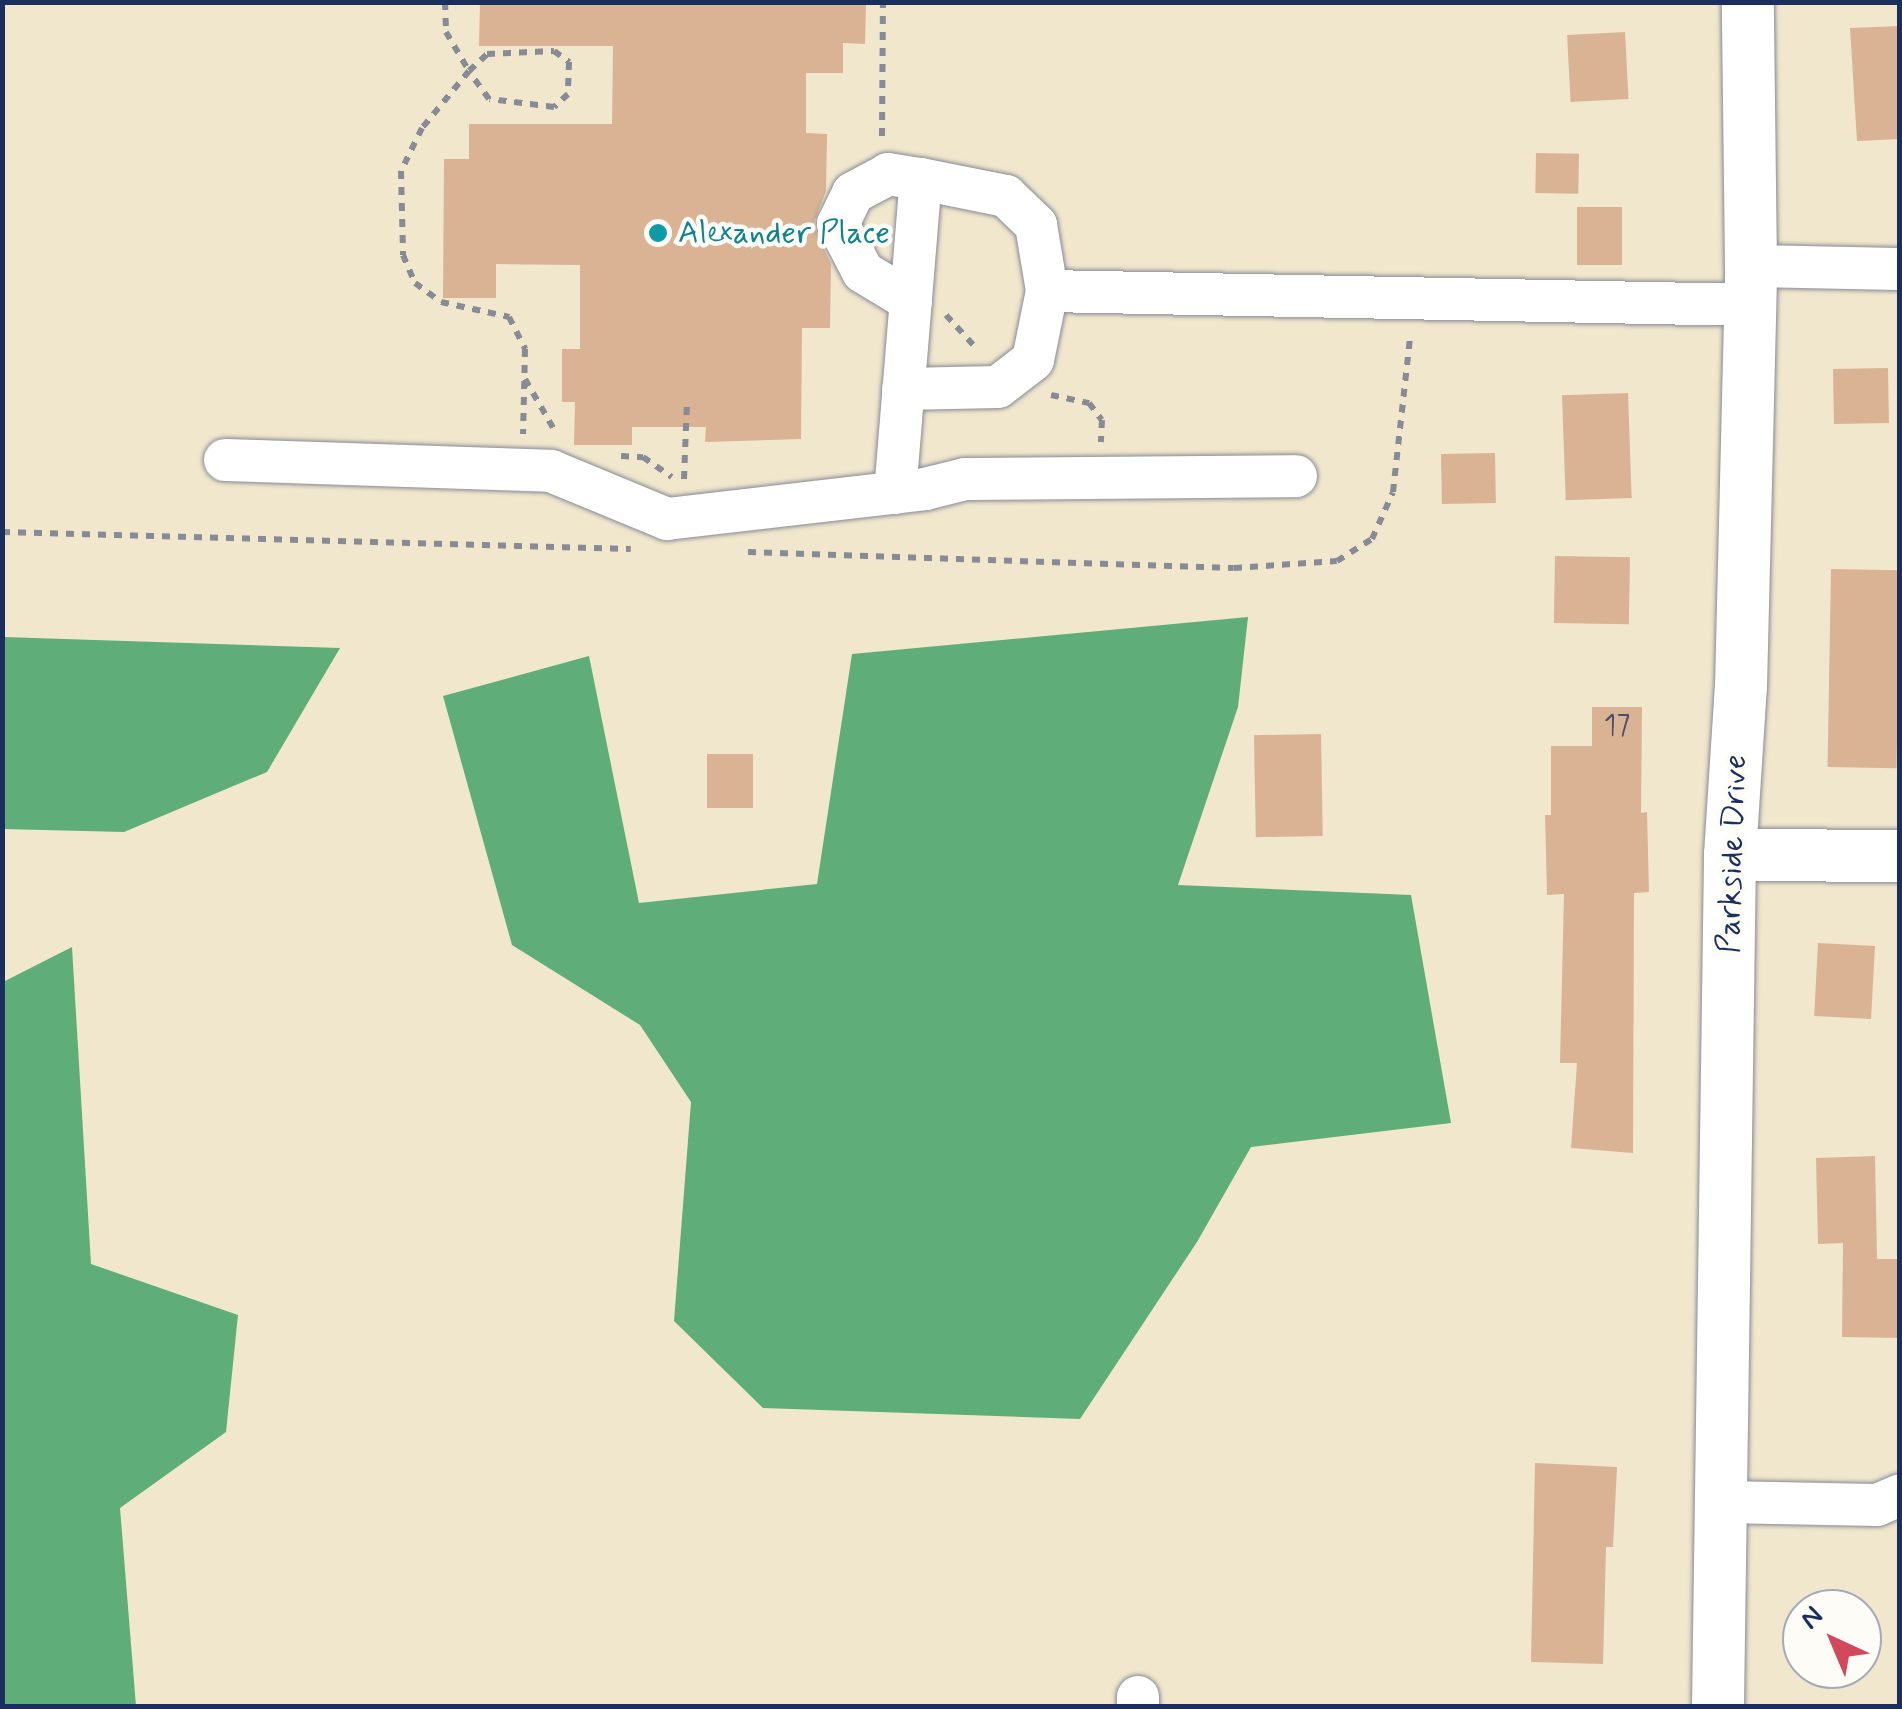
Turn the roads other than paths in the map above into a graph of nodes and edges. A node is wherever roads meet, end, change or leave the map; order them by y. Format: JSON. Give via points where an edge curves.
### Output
{"nodes":[{"id":1,"x":1748,"y":2,"type":"edge"},
{"id":2,"x":904,"y":176,"type":"junction"},
{"id":3,"x":1900,"y":270,"type":"edge"},
{"id":4,"x":1750,"y":285,"type":"junction"},
{"id":5,"x":1047,"y":291,"type":"junction"},
{"id":6,"x":911,"y":301,"type":"junction"},
{"id":7,"x":904,"y":389,"type":"junction"},
{"id":8,"x":224,"y":460,"type":"dead end"},
{"id":9,"x":1296,"y":476,"type":"dead end"},
{"id":10,"x":895,"y":493,"type":"junction"},
{"id":11,"x":1730,"y":855,"type":"junction"},
{"id":12,"x":1900,"y":856,"type":"edge"},
{"id":13,"x":1900,"y":1495,"type":"edge"},
{"id":14,"x":1722,"y":1502,"type":"junction"},
{"id":15,"x":1718,"y":1706,"type":"edge"}],
"edges":[{"from":1,"to":4,"type":"main road","name":"Parkside Drive"},
{"from":2,"to":5,"type":"street","via":[[1006,196],[1036,225]]},
{"from":2,"to":6,"type":"street"},
{"from":2,"to":6,"type":"street","via":[[853,193],[838,224],[863,272]]},
{"from":3,"to":4,"type":"street"},
{"from":4,"to":5,"type":"street"},
{"from":4,"to":11,"type":"main road","name":"Parkside Drive","via":[[1741,687]]},
{"from":5,"to":7,"type":"street","via":[[1033,360],[998,388]]},
{"from":6,"to":7,"type":"street"},
{"from":7,"to":10,"type":"street"},
{"from":8,"to":10,"type":"street","via":[[551,471],[666,518]]},
{"from":9,"to":10,"type":"street","via":[[965,480]]},
{"from":11,"to":12,"type":"main road"},
{"from":11,"to":14,"type":"main road","name":"Parkside Drive"},
{"from":13,"to":14,"type":"street","via":[[1877,1505]]},
{"from":14,"to":15,"type":"main road","name":"Parkside Drive"}]}
